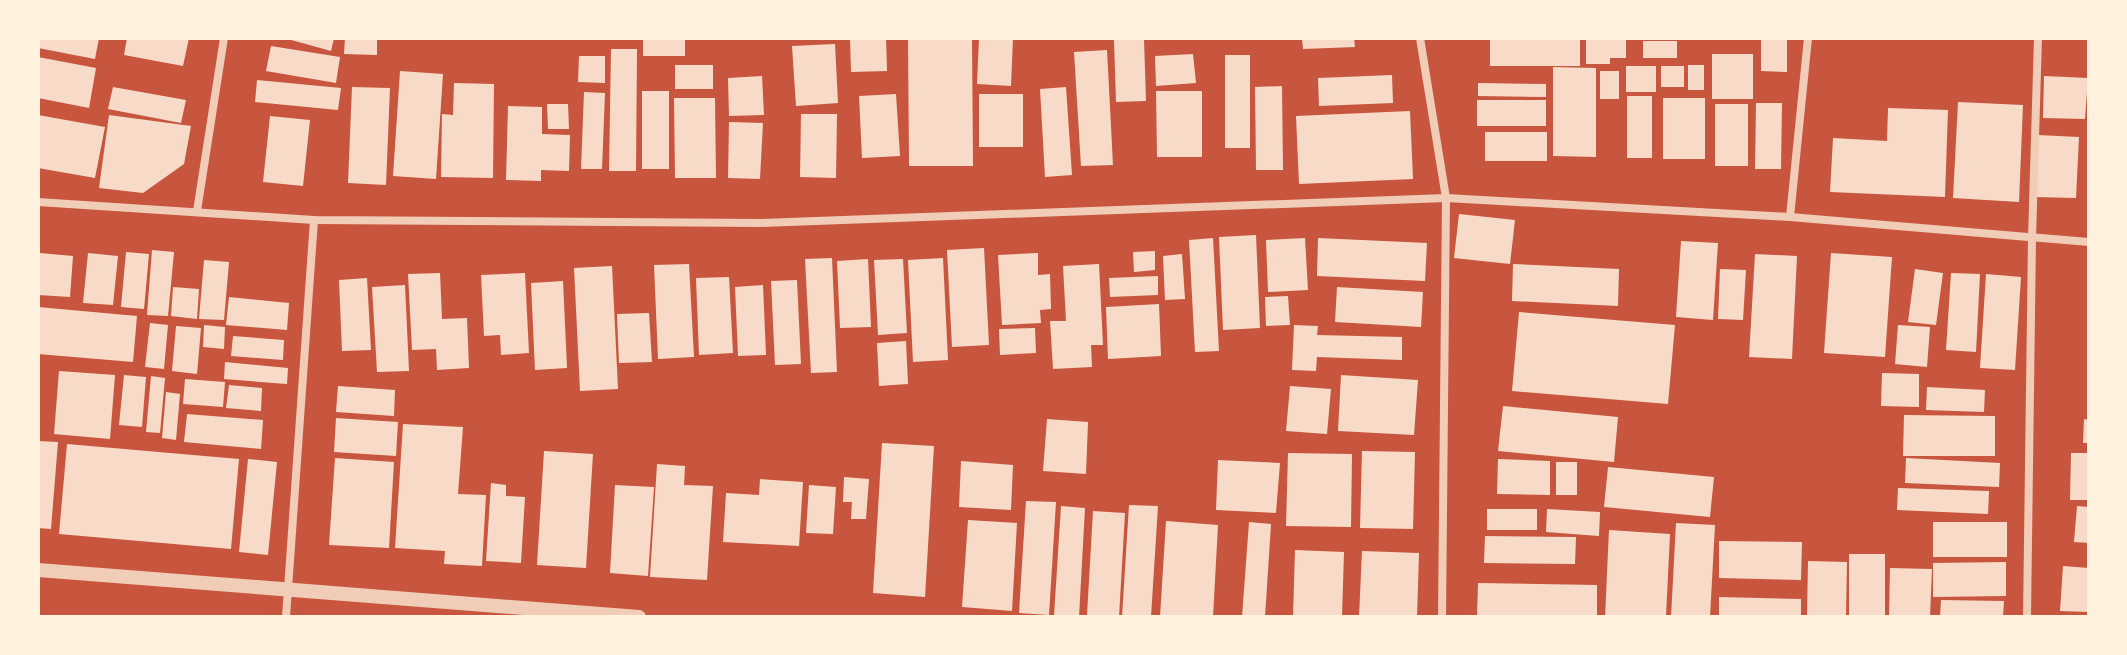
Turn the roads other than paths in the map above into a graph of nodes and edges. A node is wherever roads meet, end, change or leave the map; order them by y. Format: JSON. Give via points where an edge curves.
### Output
{"nodes":[{"id":1,"x":224,"y":38,"type":"edge"},
{"id":2,"x":1420,"y":38,"type":"edge"},
{"id":3,"x":1808,"y":38,"type":"edge"},
{"id":4,"x":2038,"y":38,"type":"edge"},
{"id":5,"x":1446,"y":198,"type":"junction"},
{"id":6,"x":38,"y":202,"type":"edge"},
{"id":7,"x":197,"y":211,"type":"junction"},
{"id":8,"x":1790,"y":217,"type":"junction"},
{"id":9,"x":314,"y":220,"type":"junction"},
{"id":10,"x":2032,"y":238,"type":"junction"},
{"id":11,"x":2089,"y":242,"type":"edge"},
{"id":12,"x":38,"y":570,"type":"edge"},
{"id":13,"x":288,"y":591,"type":"junction"},
{"id":14,"x":286,"y":617,"type":"edge"},
{"id":15,"x":639,"y":617,"type":"edge"},
{"id":16,"x":1442,"y":617,"type":"edge"},
{"id":17,"x":2027,"y":617,"type":"edge"}],
"edges":[{"from":1,"to":7,"type":"street"},
{"from":2,"to":5,"type":"street"},
{"from":3,"to":8,"type":"street"},
{"from":4,"to":10,"type":"street"},
{"from":5,"to":8,"type":"street"},
{"from":5,"to":9,"type":"street","via":[[759,223]]},
{"from":5,"to":16,"type":"street"},
{"from":6,"to":7,"type":"street"},
{"from":7,"to":9,"type":"street"},
{"from":8,"to":10,"type":"street"},
{"from":9,"to":13,"type":"street"},
{"from":10,"to":11,"type":"street"},
{"from":10,"to":17,"type":"street"},
{"from":12,"to":13,"type":"street"},
{"from":13,"to":14,"type":"street"},
{"from":13,"to":15,"type":"street"}]}
